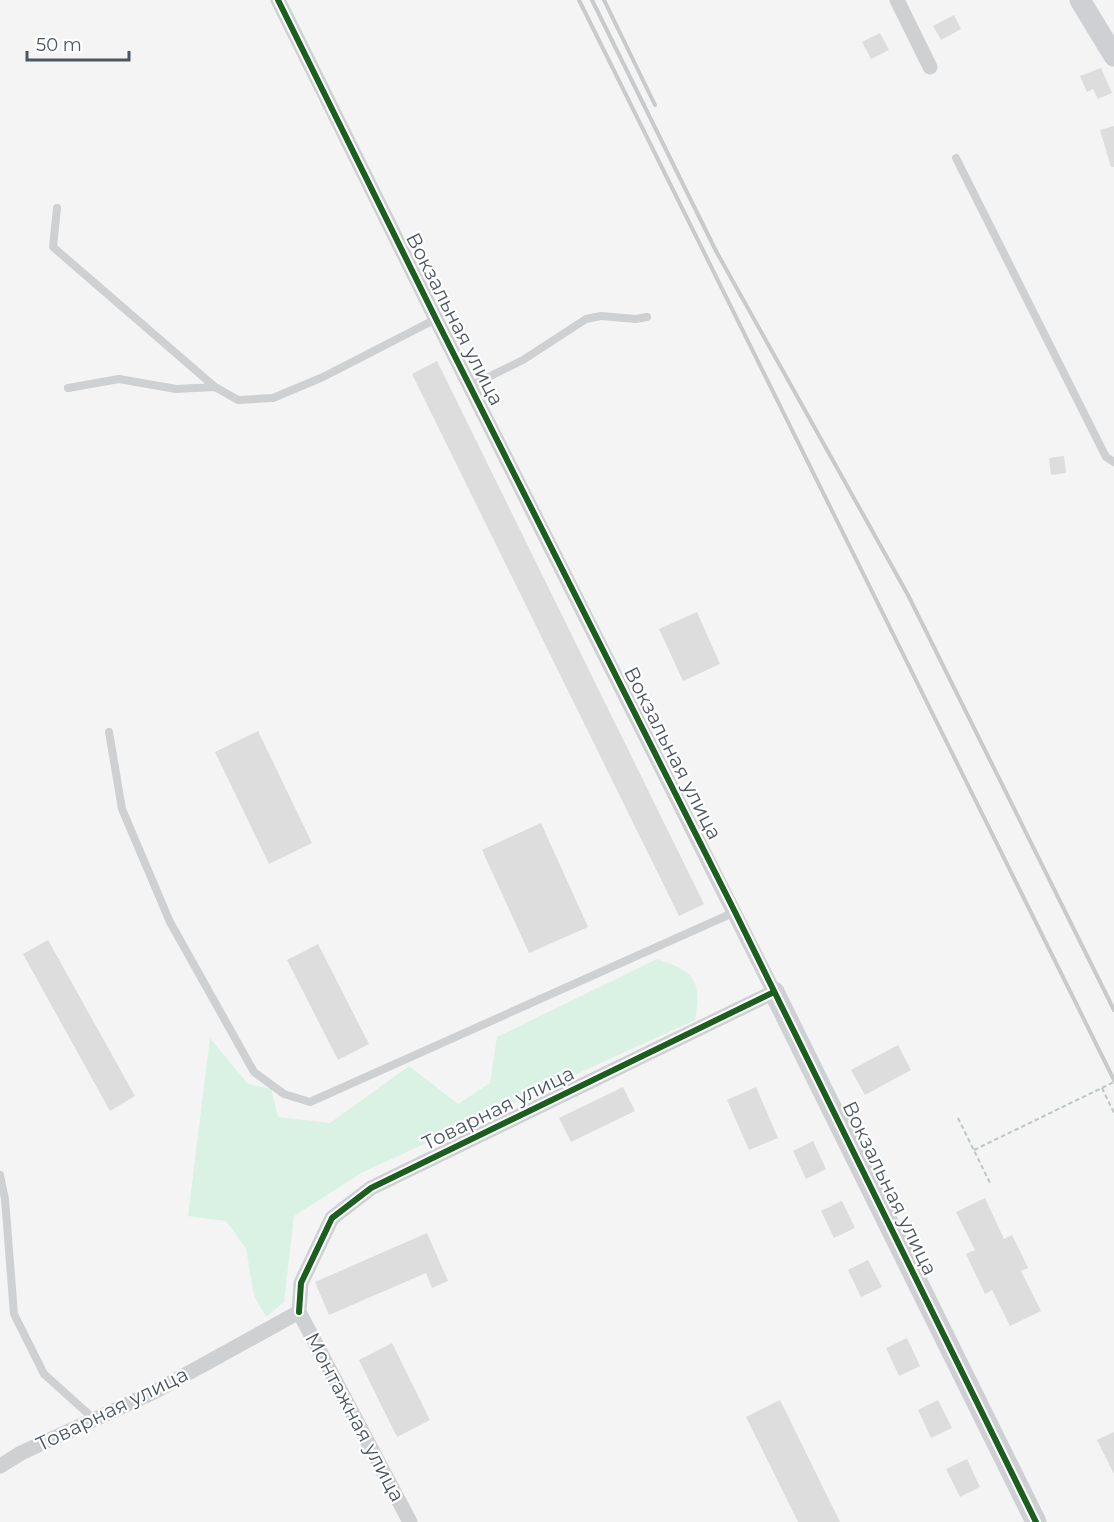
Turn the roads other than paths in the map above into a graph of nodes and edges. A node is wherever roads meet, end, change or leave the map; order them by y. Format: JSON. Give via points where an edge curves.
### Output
{"nodes":[{"id":1,"x":278,"y":0,"type":"edge"},
{"id":2,"x":897,"y":0,"type":"edge"},
{"id":3,"x":1080,"y":0,"type":"edge"},
{"id":4,"x":1114,"y":56,"type":"edge"},
{"id":5,"x":930,"y":67,"type":"dead end"},
{"id":6,"x":956,"y":158,"type":"dead end"},
{"id":7,"x":57,"y":208,"type":"dead end"},
{"id":8,"x":647,"y":317,"type":"dead end"},
{"id":9,"x":436,"y":319,"type":"junction"},
{"id":10,"x":470,"y":386,"type":"junction"},
{"id":11,"x":215,"y":387,"type":"junction"},
{"id":12,"x":68,"y":388,"type":"dead end"},
{"id":13,"x":1114,"y":462,"type":"edge"},
{"id":14,"x":109,"y":732,"type":"dead end"},
{"id":15,"x":735,"y":912,"type":"junction"},
{"id":16,"x":774,"y":992,"type":"junction"},
{"id":17,"x":0,"y":1176,"type":"edge"},
{"id":18,"x":299,"y":1312,"type":"junction"},
{"id":19,"x":94,"y":1419,"type":"junction"},
{"id":20,"x":0,"y":1466,"type":"edge"},
{"id":21,"x":410,"y":1522,"type":"edge"},
{"id":22,"x":1036,"y":1522,"type":"edge"}],
"edges":[{"from":1,"to":9,"type":"street","name":"Вокзальная улица"},
{"from":2,"to":5,"type":"street"},
{"from":3,"to":4,"type":"street"},
{"from":6,"to":13,"type":"lane","via":[[1106,457]]},
{"from":7,"to":11,"type":"lane","via":[[53,247]]},
{"from":8,"to":10,"type":"lane","via":[[586,319],[523,360]]},
{"from":9,"to":10,"type":"street","name":"Вокзальная улица"},
{"from":9,"to":11,"type":"lane","via":[[273,398],[238,400]]},
{"from":10,"to":15,"type":"street","name":"Вокзальная улица"},
{"from":11,"to":12,"type":"lane","via":[[176,389],[119,379]]},
{"from":14,"to":15,"type":"lane","via":[[122,809],[170,922],[254,1072],[284,1094],[310,1102]]},
{"from":15,"to":16,"type":"street","name":"Вокзальная улица"},
{"from":16,"to":18,"type":"street","name":"Товарная улица","via":[[371,1188],[332,1218],[301,1283]]},
{"from":16,"to":22,"type":"street","name":"Вокзальная улица"},
{"from":17,"to":19,"type":"lane","via":[[14,1314],[44,1374]]},
{"from":18,"to":19,"type":"street","name":"Товарная улица","via":[[153,1392]]},
{"from":18,"to":21,"type":"street","name":"Монтажная улица"},
{"from":19,"to":20,"type":"street","name":"Товарная улица"}]}
